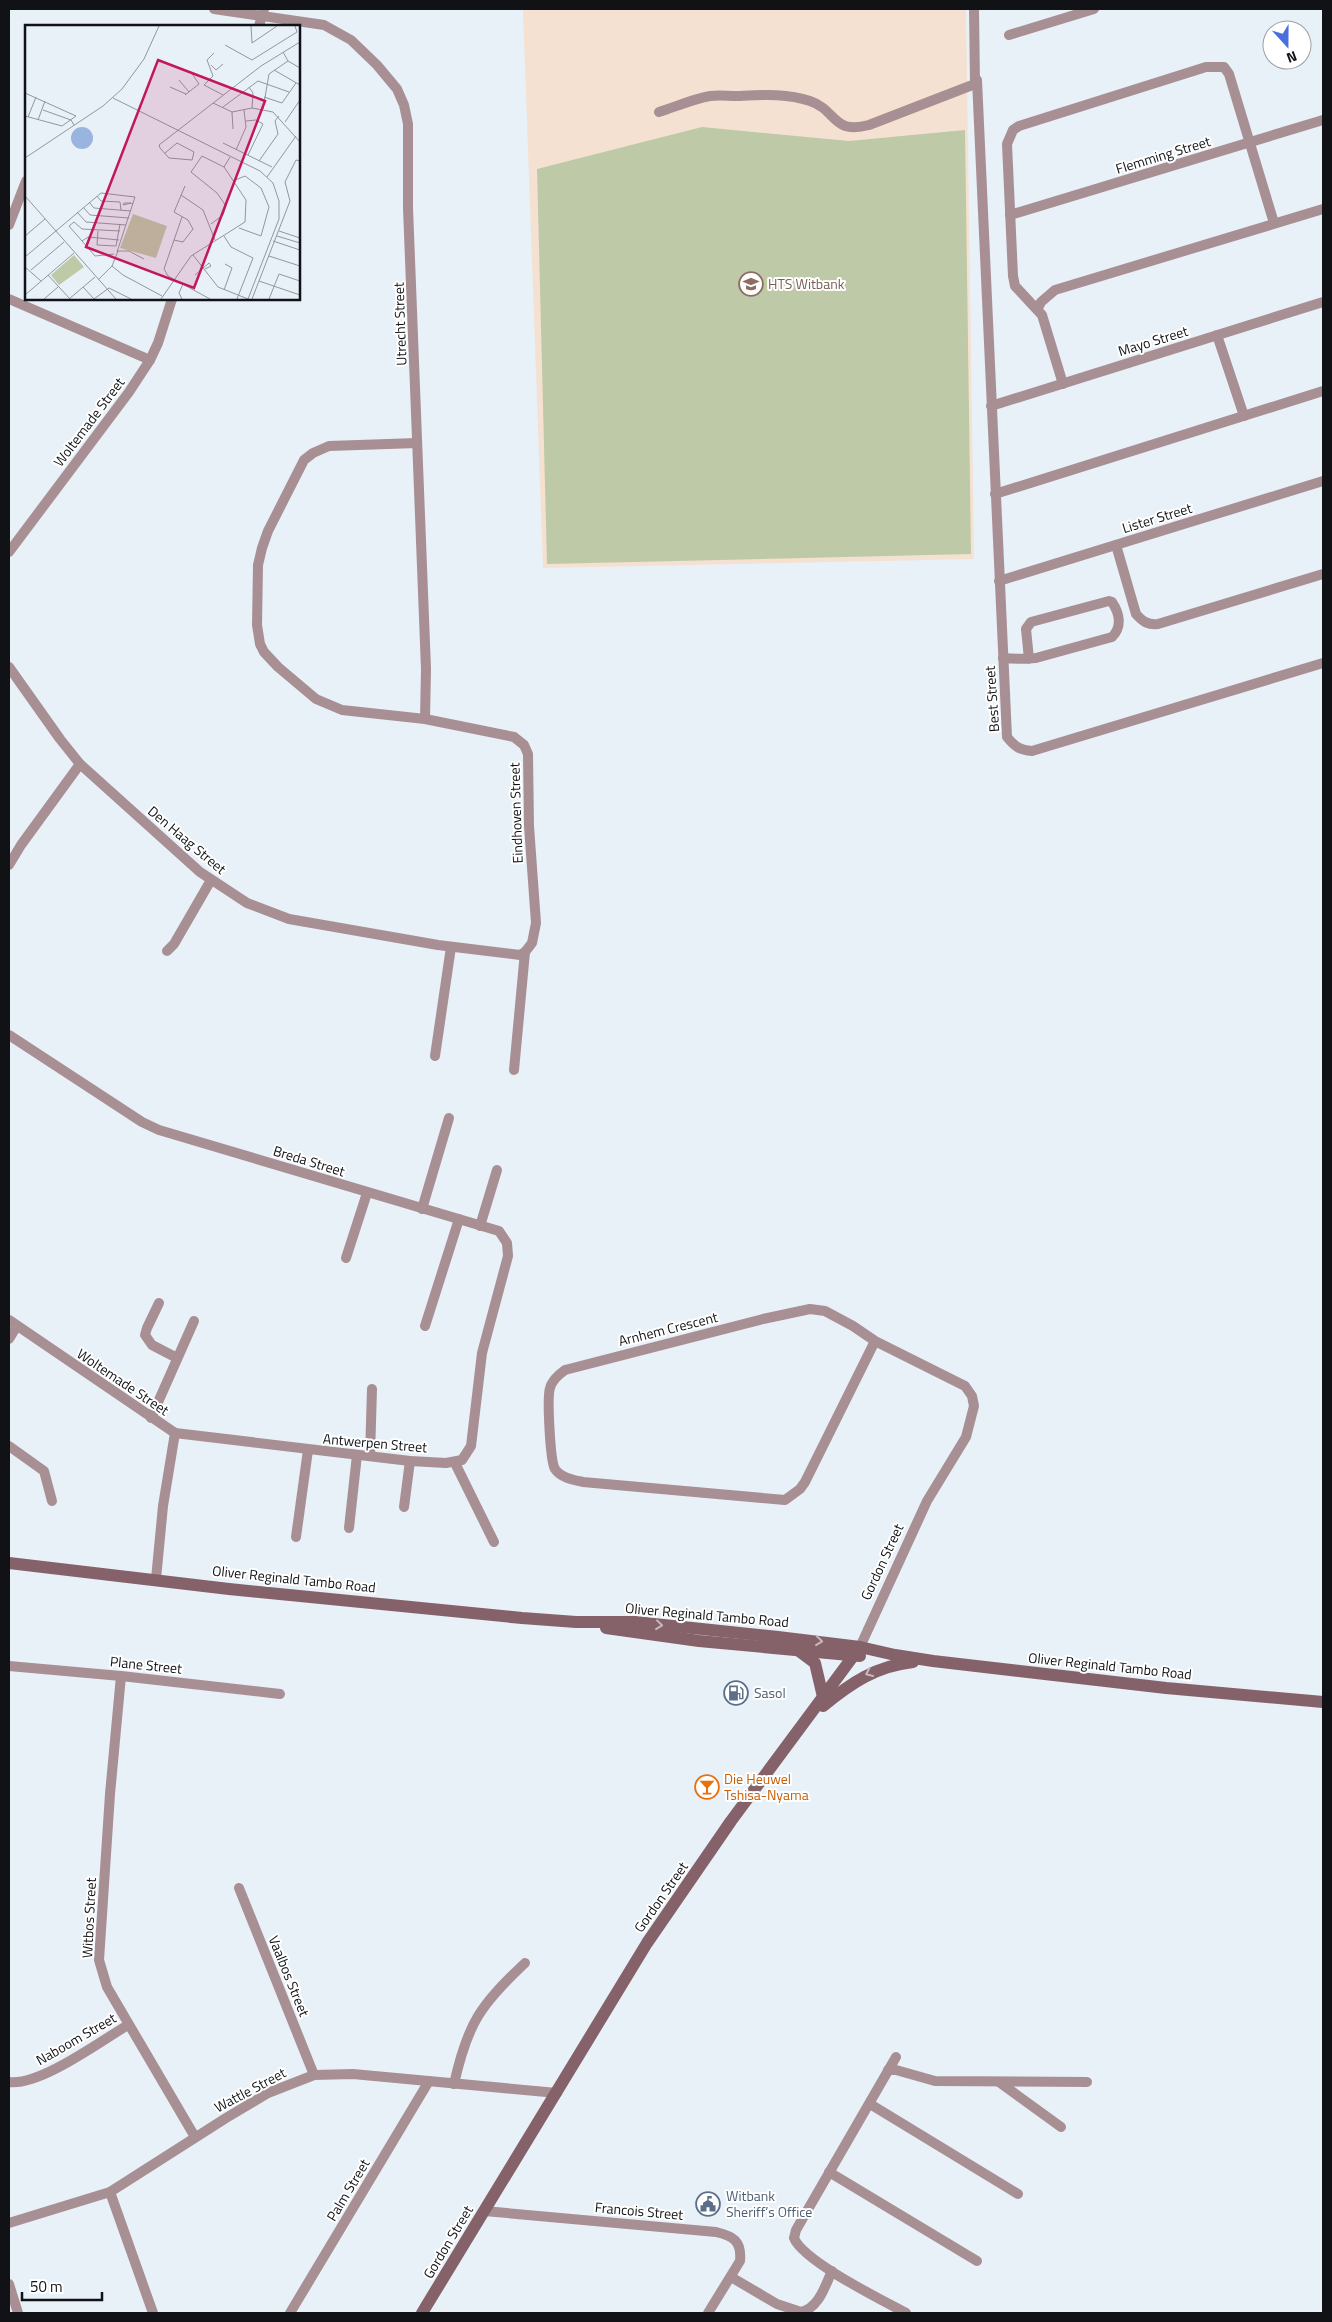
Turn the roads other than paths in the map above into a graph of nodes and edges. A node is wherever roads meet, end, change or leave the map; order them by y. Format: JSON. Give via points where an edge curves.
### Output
{"nodes":[{"id":1,"x":214,"y":9,"type":"edge"},
{"id":2,"x":974,"y":9,"type":"edge"},
{"id":3,"x":1094,"y":9,"type":"edge"},
{"id":4,"x":263,"y":12,"type":"edge"},
{"id":5,"x":259,"y":25,"type":"edge"},
{"id":6,"x":1009,"y":35,"type":"dead end"},
{"id":7,"x":977,"y":80,"type":"junction"},
{"id":8,"x":659,"y":112,"type":"dead end"},
{"id":9,"x":1323,"y":120,"type":"edge"},
{"id":10,"x":1250,"y":143,"type":"junction"},
{"id":11,"x":25,"y":185,"type":"edge"},
{"id":12,"x":1323,"y":209,"type":"edge"},
{"id":13,"x":1010,"y":215,"type":"junction"},
{"id":14,"x":1274,"y":223,"type":"junction"},
{"id":15,"x":9,"y":226,"type":"edge"},
{"id":16,"x":9,"y":299,"type":"edge"},
{"id":17,"x":172,"y":300,"type":"edge"},
{"id":18,"x":1323,"y":302,"type":"edge"},
{"id":19,"x":1038,"y":308,"type":"junction"},
{"id":20,"x":1218,"y":335,"type":"junction"},
{"id":21,"x":150,"y":360,"type":"junction"},
{"id":22,"x":1063,"y":384,"type":"junction"},
{"id":23,"x":1323,"y":391,"type":"edge"},
{"id":24,"x":991,"y":406,"type":"junction"},
{"id":25,"x":1244,"y":416,"type":"junction"},
{"id":26,"x":417,"y":443,"type":"junction"},
{"id":27,"x":1323,"y":481,"type":"edge"},
{"id":28,"x":995,"y":494,"type":"junction"},
{"id":29,"x":1116,"y":545,"type":"junction"},
{"id":30,"x":9,"y":552,"type":"edge"},
{"id":31,"x":1323,"y":574,"type":"edge"},
{"id":32,"x":999,"y":582,"type":"junction"},
{"id":33,"x":1003,"y":658,"type":"junction"},
{"id":34,"x":1029,"y":659,"type":"junction"},
{"id":35,"x":1323,"y":663,"type":"edge"},
{"id":36,"x":9,"y":667,"type":"edge"},
{"id":37,"x":425,"y":719,"type":"junction"},
{"id":38,"x":80,"y":764,"type":"junction"},
{"id":39,"x":9,"y":865,"type":"edge"},
{"id":40,"x":212,"y":880,"type":"junction"},
{"id":41,"x":451,"y":947,"type":"junction"},
{"id":42,"x":167,"y":951,"type":"dead end"},
{"id":43,"x":525,"y":952,"type":"junction"},
{"id":44,"x":9,"y":1035,"type":"edge"},
{"id":45,"x":435,"y":1056,"type":"dead end"},
{"id":46,"x":514,"y":1070,"type":"dead end"},
{"id":47,"x":450,"y":1118,"type":"dead end"},
{"id":48,"x":498,"y":1170,"type":"dead end"},
{"id":49,"x":367,"y":1192,"type":"junction"},
{"id":50,"x":422,"y":1209,"type":"junction"},
{"id":51,"x":459,"y":1219,"type":"junction"},
{"id":52,"x":480,"y":1226,"type":"junction"},
{"id":53,"x":346,"y":1258,"type":"dead end"},
{"id":54,"x":159,"y":1303,"type":"dead end"},
{"id":55,"x":194,"y":1321,"type":"dead end"},
{"id":56,"x":13,"y":1323,"type":"edge"},
{"id":57,"x":424,"y":1326,"type":"dead end"},
{"id":58,"x":9,"y":1339,"type":"edge"},
{"id":59,"x":876,"y":1342,"type":"junction"},
{"id":60,"x":177,"y":1358,"type":"junction"},
{"id":61,"x":372,"y":1389,"type":"dead end"},
{"id":62,"x":972,"y":1396,"type":"joint"},
{"id":63,"x":151,"y":1418,"type":"junction"},
{"id":64,"x":175,"y":1433,"type":"junction"},
{"id":65,"x":9,"y":1446,"type":"edge"},
{"id":66,"x":308,"y":1450,"type":"junction"},
{"id":67,"x":357,"y":1455,"type":"junction"},
{"id":68,"x":370,"y":1456,"type":"junction"},
{"id":69,"x":410,"y":1460,"type":"junction"},
{"id":70,"x":456,"y":1462,"type":"junction"},
{"id":71,"x":52,"y":1501,"type":"dead end"},
{"id":72,"x":404,"y":1507,"type":"dead end"},
{"id":73,"x":349,"y":1528,"type":"dead end"},
{"id":74,"x":296,"y":1537,"type":"dead end"},
{"id":75,"x":494,"y":1542,"type":"dead end"},
{"id":76,"x":9,"y":1563,"type":"edge"},
{"id":77,"x":156,"y":1579,"type":"junction"},
{"id":78,"x":576,"y":1622,"type":"junction"},
{"id":79,"x":798,"y":1650,"type":"junction"},
{"id":80,"x":857,"y":1651,"type":"junction"},
{"id":81,"x":933,"y":1661,"type":"junction"},
{"id":82,"x":9,"y":1666,"type":"edge"},
{"id":83,"x":121,"y":1676,"type":"junction"},
{"id":84,"x":280,"y":1694,"type":"dead end"},
{"id":85,"x":823,"y":1697,"type":"junction"},
{"id":86,"x":1323,"y":1702,"type":"edge"},
{"id":87,"x":806,"y":1720,"type":"junction"},
{"id":88,"x":239,"y":1888,"type":"dead end"},
{"id":89,"x":525,"y":1963,"type":"dead end"},
{"id":90,"x":128,"y":2025,"type":"junction"},
{"id":91,"x":896,"y":2057,"type":"dead end"},
{"id":92,"x":888,"y":2070,"type":"junction"},
{"id":93,"x":314,"y":2075,"type":"junction"},
{"id":94,"x":999,"y":2081,"type":"junction"},
{"id":95,"x":9,"y":2082,"type":"edge"},
{"id":96,"x":429,"y":2082,"type":"junction"},
{"id":97,"x":1087,"y":2082,"type":"dead end"},
{"id":98,"x":454,"y":2084,"type":"junction"},
{"id":99,"x":556,"y":2093,"type":"junction"},
{"id":100,"x":870,"y":2104,"type":"junction"},
{"id":101,"x":1061,"y":2127,"type":"dead end"},
{"id":102,"x":195,"y":2137,"type":"junction"},
{"id":103,"x":830,"y":2172,"type":"junction"},
{"id":104,"x":110,"y":2192,"type":"junction"},
{"id":105,"x":1018,"y":2194,"type":"dead end"},
{"id":106,"x":484,"y":2211,"type":"junction"},
{"id":107,"x":9,"y":2223,"type":"edge"},
{"id":108,"x":977,"y":2261,"type":"dead end"},
{"id":109,"x":832,"y":2271,"type":"junction"},
{"id":110,"x":731,"y":2277,"type":"junction"},
{"id":111,"x":9,"y":2284,"type":"edge"},
{"id":112,"x":18,"y":2313,"type":"edge"},
{"id":113,"x":153,"y":2313,"type":"edge"},
{"id":114,"x":290,"y":2313,"type":"edge"},
{"id":115,"x":422,"y":2313,"type":"edge"},
{"id":116,"x":708,"y":2313,"type":"edge"},
{"id":117,"x":906,"y":2313,"type":"edge"}],
"edges":[{"from":1,"to":4,"type":"street","name":"Utrecht Street"},
{"from":2,"to":7,"type":"street","name":"Best Street"},
{"from":3,"to":6,"type":"street"},
{"from":4,"to":5,"type":"street"},
{"from":4,"to":26,"type":"street","name":"Utrecht Street","via":[[324,24],[351,40],[397,89],[404,105],[408,124]]},
{"from":7,"to":8,"type":"street","via":[[971,87],[856,128],[834,120],[822,106],[809,100],[774,94],[710,96]]},
{"from":7,"to":24,"type":"street","name":"Best Street"},
{"from":9,"to":10,"type":"street","name":"Flemming Street"},
{"from":10,"to":13,"type":"street","name":"Flemming Street"},
{"from":10,"to":13,"type":"street","via":[[1229,74],[1224,67],[1206,67],[1013,130],[1007,144]]},
{"from":10,"to":14,"type":"street"},
{"from":11,"to":15,"type":"street"},
{"from":12,"to":14,"type":"street"},
{"from":13,"to":19,"type":"street","via":[[1015,286]]},
{"from":14,"to":19,"type":"street","via":[[1055,290]]},
{"from":16,"to":21,"type":"street"},
{"from":17,"to":21,"type":"street","name":"Woltemade Street"},
{"from":18,"to":20,"type":"street","name":"Mayo Street"},
{"from":19,"to":22,"type":"street"},
{"from":20,"to":22,"type":"street","name":"Mayo Street"},
{"from":20,"to":25,"type":"street"},
{"from":21,"to":30,"type":"street","name":"Woltemade Street"},
{"from":22,"to":24,"type":"street","name":"Mayo Street"},
{"from":23,"to":25,"type":"street"},
{"from":24,"to":28,"type":"street","name":"Best Street"},
{"from":25,"to":28,"type":"street"},
{"from":26,"to":37,"type":"street","name":"Utrecht Street"},
{"from":26,"to":37,"type":"street","name":"Eindhoven Street","via":[[329,446],[304,460],[262,548],[258,565],[256,625],[264,652],[316,699],[342,710]]},
{"from":27,"to":29,"type":"street","name":"Lister Street"},
{"from":28,"to":32,"type":"street","name":"Best Street"},
{"from":29,"to":31,"type":"street","via":[[1136,614],[1149,625]]},
{"from":29,"to":32,"type":"street","name":"Lister Street"},
{"from":32,"to":33,"type":"street","name":"Best Street"},
{"from":33,"to":34,"type":"street"},
{"from":33,"to":35,"type":"street","name":"Best Street","via":[[1007,737],[1021,750],[1032,751]]},
{"from":34,"to":34,"type":"street","via":[[1112,637],[1120,624],[1112,602],[1031,622],[1026,629]]},
{"from":36,"to":38,"type":"street","name":"Den Haag Street"},
{"from":37,"to":43,"type":"street","name":"Eindhoven Street","via":[[514,737],[526,748],[536,923],[532,943]]},
{"from":38,"to":39,"type":"street"},
{"from":38,"to":40,"type":"street","name":"Den Haag Street"},
{"from":40,"to":41,"type":"street","name":"Den Haag Street","via":[[248,903],[289,920]]},
{"from":40,"to":42,"type":"street"},
{"from":41,"to":43,"type":"street","name":"Den Haag Street","via":[[513,955]]},
{"from":41,"to":45,"type":"street"},
{"from":43,"to":46,"type":"street","name":"Eindhoven Street"},
{"from":44,"to":49,"type":"street","name":"Breda Street","via":[[159,1130]]},
{"from":47,"to":50,"type":"street"},
{"from":48,"to":52,"type":"street"},
{"from":49,"to":50,"type":"street","name":"Breda Street"},
{"from":49,"to":53,"type":"street"},
{"from":50,"to":51,"type":"street","name":"Breda Street"},
{"from":51,"to":52,"type":"street","name":"Breda Street"},
{"from":51,"to":57,"type":"street"},
{"from":52,"to":70,"type":"street","name":"Breda Street","via":[[499,1231],[508,1250],[482,1353],[471,1446],[462,1460]]},
{"from":54,"to":60,"type":"street","via":[[145,1335],[152,1345]]},
{"from":55,"to":60,"type":"street"},
{"from":56,"to":58,"type":"street"},
{"from":56,"to":63,"type":"street","name":"Woltemade Street"},
{"from":59,"to":59,"type":"street","name":"Arnhem Crescent","via":[[804,1482],[785,1500],[583,1482],[563,1476],[556,1470],[550,1449],[549,1389],[565,1370],[810,1309],[825,1311]]},
{"from":59,"to":62,"type":"street","name":"Arnhem Crescent","via":[[953,1379],[965,1386]]},
{"from":60,"to":63,"type":"street"},
{"from":61,"to":68,"type":"street"},
{"from":62,"to":80,"type":"street","name":"Gordon Street","via":[[974,1406],[966,1437],[927,1501]]},
{"from":63,"to":64,"type":"street","name":"Woltemade Street"},
{"from":64,"to":66,"type":"street","name":"Antwerpen Street"},
{"from":64,"to":77,"type":"street","name":"Woltemade Street"},
{"from":65,"to":71,"type":"street","via":[[44,1471]]},
{"from":66,"to":67,"type":"street","name":"Antwerpen Street"},
{"from":66,"to":74,"type":"street"},
{"from":67,"to":68,"type":"street","name":"Antwerpen Street"},
{"from":67,"to":73,"type":"street"},
{"from":68,"to":69,"type":"street","name":"Antwerpen Street"},
{"from":69,"to":70,"type":"street","name":"Antwerpen Street"},
{"from":69,"to":72,"type":"street"},
{"from":70,"to":75,"type":"street"},
{"from":76,"to":77,"type":"main road","name":"Oliver Reginald Tambo Road"},
{"from":77,"to":78,"type":"main road","name":"Oliver Reginald Tambo Road"},
{"from":78,"to":79,"type":"main road","name":"Oliver Reginald Tambo Road","via":[[632,1633]]},
{"from":78,"to":80,"type":"main road","name":"Oliver Reginald Tambo Road","one_way":true,"via":[[635,1622]]},
{"from":79,"to":80,"type":"main road","name":"Oliver Reginald Tambo Road"},
{"from":79,"to":85,"type":"main road","via":[[817,1667]]},
{"from":80,"to":81,"type":"main road","name":"Oliver Reginald Tambo Road"},
{"from":80,"to":85,"type":"main road","name":"Gordon Street"},
{"from":81,"to":86,"type":"main road","name":"Oliver Reginald Tambo Road"},
{"from":81,"to":87,"type":"main road","one_way":true,"via":[[893,1665],[866,1674]]},
{"from":82,"to":83,"type":"street","name":"Plane Street"},
{"from":83,"to":84,"type":"street","name":"Plane Street"},
{"from":83,"to":90,"type":"street","name":"Witbos Street","via":[[99,1960],[107,1987]]},
{"from":85,"to":87,"type":"main road","name":"Gordon Street"},
{"from":87,"to":99,"type":"main road","name":"Gordon Street","via":[[647,1943]]},
{"from":88,"to":93,"type":"street","name":"Vaalbos Street"},
{"from":89,"to":98,"type":"street","via":[[493,1994],[474,2021],[462,2048]]},
{"from":90,"to":95,"type":"street","name":"Naboom Street","via":[[44,2075],[28,2082]]},
{"from":90,"to":102,"type":"street","name":"Witbos Street"},
{"from":91,"to":92,"type":"street"},
{"from":92,"to":94,"type":"street","via":[[935,2081]]},
{"from":92,"to":100,"type":"street"},
{"from":93,"to":96,"type":"street","name":"Wattle Street","via":[[353,2074]]},
{"from":93,"to":102,"type":"street","name":"Wattle Street","via":[[268,2093]]},
{"from":94,"to":97,"type":"street"},
{"from":94,"to":101,"type":"street"},
{"from":96,"to":98,"type":"street","name":"Wattle Street"},
{"from":96,"to":114,"type":"street","name":"Palm Street"},
{"from":98,"to":99,"type":"street","name":"Wattle Street"},
{"from":99,"to":106,"type":"main road","name":"Gordon Street"},
{"from":100,"to":103,"type":"street"},
{"from":100,"to":105,"type":"street"},
{"from":102,"to":104,"type":"street","name":"Wattle Street"},
{"from":103,"to":108,"type":"street"},
{"from":103,"to":109,"type":"street","via":[[794,2238],[802,2250]]},
{"from":104,"to":107,"type":"street","name":"Wattle Street"},
{"from":104,"to":113,"type":"street"},
{"from":106,"to":110,"type":"street","name":"Francois Street","via":[[730,2235],[738,2242],[741,2253]]},
{"from":106,"to":115,"type":"main road","name":"Gordon Street"},
{"from":109,"to":110,"type":"street","via":[[817,2302],[801,2312],[777,2304]]},
{"from":109,"to":117,"type":"street"},
{"from":110,"to":116,"type":"street","name":"Francois Street"},
{"from":111,"to":112,"type":"street"}]}
